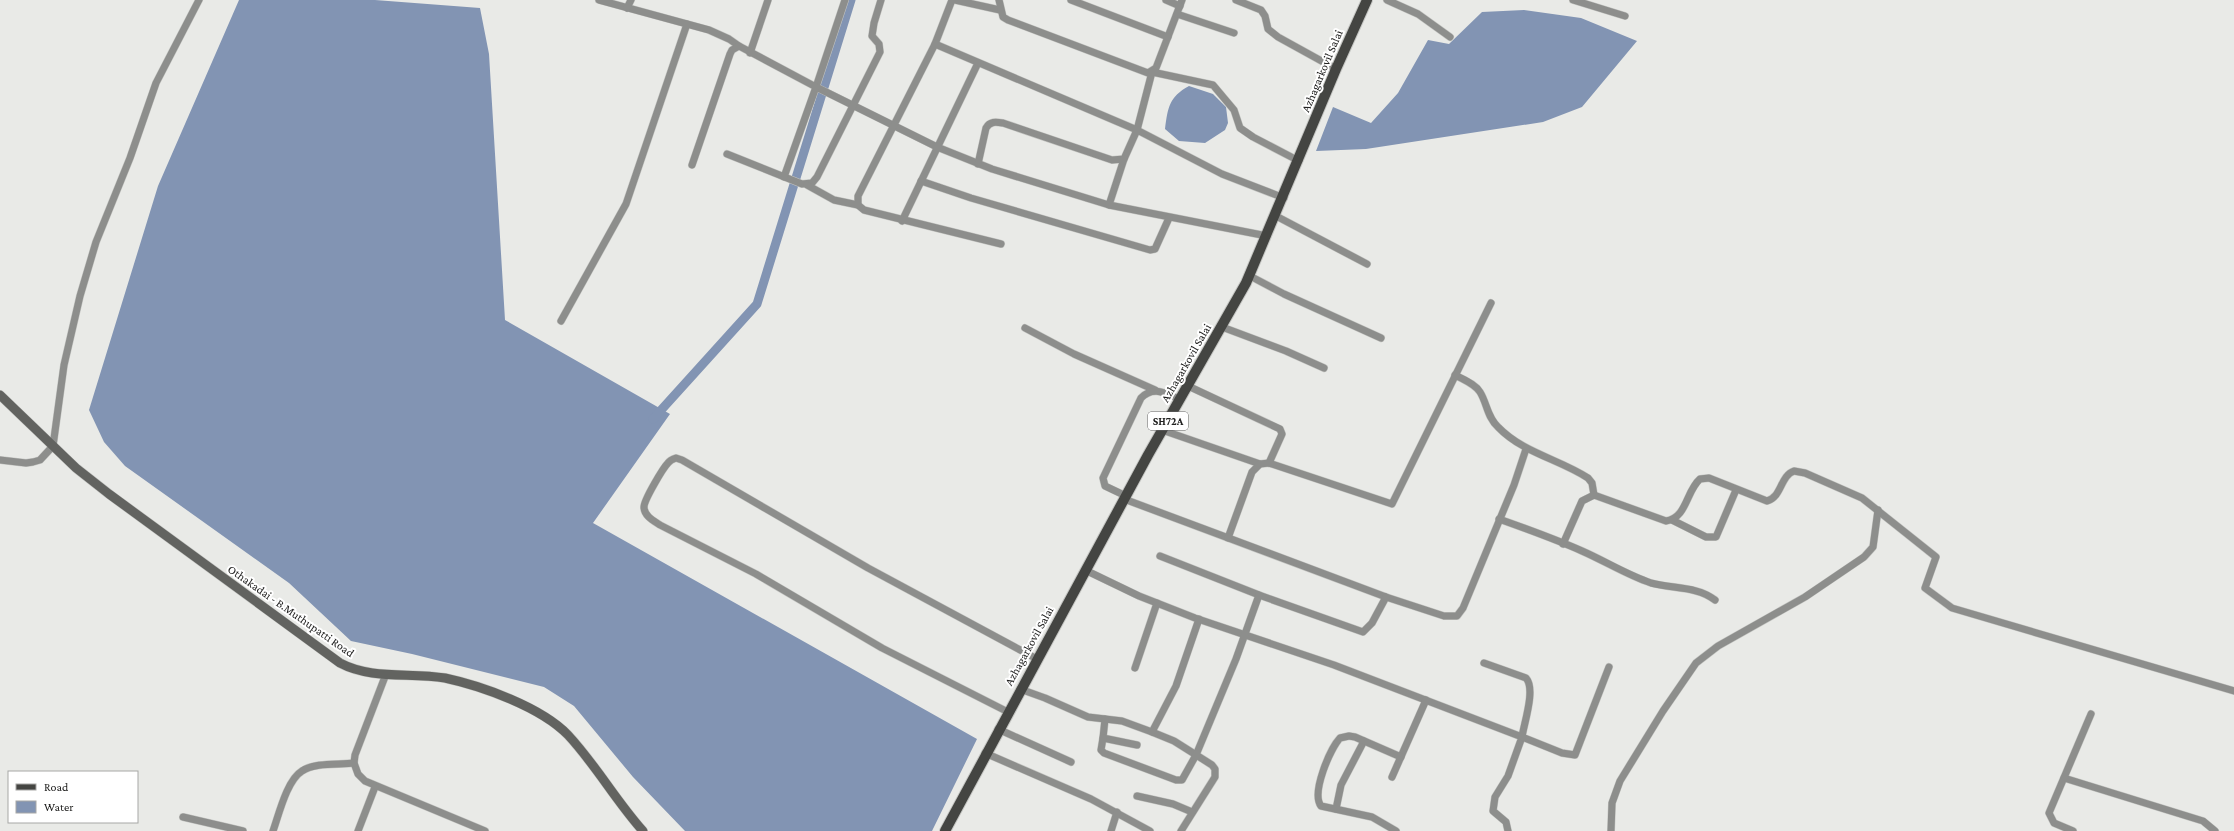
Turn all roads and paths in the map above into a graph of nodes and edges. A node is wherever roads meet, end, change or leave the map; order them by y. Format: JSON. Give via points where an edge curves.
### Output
{"nodes":[{"id":1,"x":199,"y":0,"type":"edge"},
{"id":2,"x":599,"y":0,"type":"edge"},
{"id":3,"x":631,"y":0,"type":"edge"},
{"id":4,"x":768,"y":0,"type":"edge"},
{"id":5,"x":845,"y":0,"type":"edge"},
{"id":6,"x":881,"y":0,"type":"edge"},
{"id":7,"x":952,"y":0,"type":"edge"},
{"id":8,"x":955,"y":0,"type":"edge"},
{"id":9,"x":999,"y":0,"type":"edge"},
{"id":10,"x":1071,"y":0,"type":"edge"},
{"id":11,"x":1166,"y":0,"type":"edge"},
{"id":12,"x":1236,"y":0,"type":"edge"},
{"id":13,"x":1367,"y":0,"type":"edge"},
{"id":14,"x":1387,"y":0,"type":"edge"},
{"id":15,"x":1573,"y":0,"type":"edge"},
{"id":16,"x":1181,"y":3,"type":"edge"},
{"id":17,"x":627,"y":8,"type":"junction"},
{"id":18,"x":1000,"y":10,"type":"junction"},
{"id":19,"x":1177,"y":14,"type":"junction"},
{"id":20,"x":1625,"y":16,"type":"dead end"},
{"id":21,"x":687,"y":24,"type":"junction"},
{"id":22,"x":1234,"y":33,"type":"dead end"},
{"id":23,"x":1168,"y":37,"type":"junction"},
{"id":24,"x":1450,"y":37,"type":"dead end"},
{"id":25,"x":935,"y":44,"type":"junction"},
{"id":26,"x":739,"y":46,"type":"junction"},
{"id":27,"x":750,"y":53,"type":"junction"},
{"id":28,"x":978,"y":63,"type":"junction"},
{"id":29,"x":1336,"y":69,"type":"junction"},
{"id":30,"x":1152,"y":72,"type":"junction"},
{"id":31,"x":818,"y":88,"type":"junction"},
{"id":32,"x":853,"y":106,"type":"junction"},
{"id":33,"x":894,"y":127,"type":"junction"},
{"id":34,"x":1137,"y":130,"type":"junction"},
{"id":35,"x":937,"y":147,"type":"junction"},
{"id":36,"x":727,"y":154,"type":"dead end"},
{"id":37,"x":1124,"y":159,"type":"junction"},
{"id":38,"x":1299,"y":161,"type":"junction"},
{"id":39,"x":978,"y":164,"type":"junction"},
{"id":40,"x":692,"y":165,"type":"dead end"},
{"id":41,"x":787,"y":178,"type":"junction"},
{"id":42,"x":922,"y":181,"type":"junction"},
{"id":43,"x":805,"y":184,"type":"junction"},
{"id":44,"x":1284,"y":198,"type":"junction"},
{"id":45,"x":858,"y":205,"type":"junction"},
{"id":46,"x":1110,"y":206,"type":"junction"},
{"id":47,"x":1276,"y":216,"type":"junction"},
{"id":48,"x":1169,"y":218,"type":"junction"},
{"id":49,"x":902,"y":221,"type":"junction"},
{"id":50,"x":1267,"y":236,"type":"junction"},
{"id":51,"x":1001,"y":244,"type":"dead end"},
{"id":52,"x":1367,"y":264,"type":"dead end"},
{"id":53,"x":1250,"y":276,"type":"junction"},
{"id":54,"x":1491,"y":303,"type":"dead end"},
{"id":55,"x":561,"y":320,"type":"dead end"},
{"id":56,"x":1222,"y":327,"type":"junction"},
{"id":57,"x":1025,"y":328,"type":"dead end"},
{"id":58,"x":1381,"y":338,"type":"dead end"},
{"id":59,"x":1324,"y":368,"type":"dead end"},
{"id":60,"x":1455,"y":375,"type":"junction"},
{"id":61,"x":1188,"y":386,"type":"junction"},
{"id":62,"x":1155,"y":390,"type":"junction"},
{"id":63,"x":0,"y":395,"type":"edge"},
{"id":64,"x":1180,"y":399,"type":"junction"},
{"id":65,"x":1162,"y":430,"type":"junction"},
{"id":66,"x":53,"y":446,"type":"junction"},
{"id":67,"x":1526,"y":449,"type":"junction"},
{"id":68,"x":0,"y":460,"type":"edge"},
{"id":69,"x":1270,"y":463,"type":"junction"},
{"id":70,"x":1260,"y":464,"type":"junction"},
{"id":71,"x":1736,"y":490,"type":"junction"},
{"id":72,"x":1594,"y":495,"type":"junction"},
{"id":73,"x":1125,"y":498,"type":"junction"},
{"id":74,"x":1881,"y":512,"type":"junction"},
{"id":75,"x":1499,"y":518,"type":"junction"},
{"id":76,"x":1672,"y":520,"type":"junction"},
{"id":77,"x":1228,"y":538,"type":"junction"},
{"id":78,"x":1563,"y":544,"type":"junction"},
{"id":79,"x":1160,"y":556,"type":"dead end"},
{"id":80,"x":1086,"y":570,"type":"junction"},
{"id":81,"x":1259,"y":595,"type":"junction"},
{"id":82,"x":1386,"y":597,"type":"junction"},
{"id":83,"x":1715,"y":600,"type":"dead end"},
{"id":84,"x":1157,"y":603,"type":"junction"},
{"id":85,"x":1199,"y":619,"type":"junction"},
{"id":86,"x":1244,"y":634,"type":"junction"},
{"id":87,"x":1037,"y":659,"type":"junction"},
{"id":88,"x":1484,"y":663,"type":"dead end"},
{"id":89,"x":1609,"y":667,"type":"dead end"},
{"id":90,"x":1135,"y":668,"type":"dead end"},
{"id":91,"x":386,"y":674,"type":"junction"},
{"id":92,"x":1020,"y":689,"type":"junction"},
{"id":93,"x":2234,"y":691,"type":"edge"},
{"id":94,"x":1426,"y":700,"type":"junction"},
{"id":95,"x":1008,"y":712,"type":"junction"},
{"id":96,"x":2091,"y":714,"type":"dead end"},
{"id":97,"x":1106,"y":719,"type":"junction"},
{"id":98,"x":998,"y":729,"type":"junction"},
{"id":99,"x":1152,"y":732,"type":"junction"},
{"id":100,"x":1522,"y":737,"type":"junction"},
{"id":101,"x":1103,"y":738,"type":"junction"},
{"id":102,"x":1364,"y":741,"type":"junction"},
{"id":103,"x":1137,"y":745,"type":"dead end"},
{"id":104,"x":985,"y":753,"type":"junction"},
{"id":105,"x":1196,"y":755,"type":"junction"},
{"id":106,"x":1401,"y":756,"type":"junction"},
{"id":107,"x":1071,"y":762,"type":"dead end"},
{"id":108,"x":354,"y":763,"type":"junction"},
{"id":109,"x":1392,"y":777,"type":"dead end"},
{"id":110,"x":2064,"y":778,"type":"junction"},
{"id":111,"x":375,"y":787,"type":"junction"},
{"id":112,"x":1137,"y":796,"type":"dead end"},
{"id":113,"x":1336,"y":809,"type":"junction"},
{"id":114,"x":1117,"y":812,"type":"junction"},
{"id":115,"x":1192,"y":812,"type":"junction"},
{"id":116,"x":183,"y":817,"type":"dead end"},
{"id":117,"x":242,"y":831,"type":"edge"},
{"id":118,"x":273,"y":831,"type":"edge"},
{"id":119,"x":358,"y":831,"type":"edge"},
{"id":120,"x":485,"y":831,"type":"edge"},
{"id":121,"x":643,"y":831,"type":"edge"},
{"id":122,"x":945,"y":831,"type":"edge"},
{"id":123,"x":1111,"y":831,"type":"edge"},
{"id":124,"x":1150,"y":831,"type":"edge"},
{"id":125,"x":1181,"y":831,"type":"edge"},
{"id":126,"x":1396,"y":831,"type":"edge"},
{"id":127,"x":1508,"y":831,"type":"edge"},
{"id":128,"x":1611,"y":831,"type":"edge"},
{"id":129,"x":2073,"y":831,"type":"edge"},
{"id":130,"x":2215,"y":831,"type":"edge"}],
"edges":[{"from":1,"to":66,"type":"street","via":[[156,83],[130,158],[96,242],[64,365]]},
{"from":2,"to":17,"type":"street"},
{"from":3,"to":17,"type":"street"},
{"from":4,"to":27,"type":"street"},
{"from":5,"to":31,"type":"street"},
{"from":6,"to":32,"type":"street","via":[[872,31],[880,52]]},
{"from":7,"to":25,"type":"street"},
{"from":8,"to":18,"type":"street"},
{"from":9,"to":18,"type":"street"},
{"from":10,"to":23,"type":"street"},
{"from":11,"to":16,"type":"street"},
{"from":12,"to":29,"type":"street","via":[[1261,10],[1268,29],[1278,37]]},
{"from":13,"to":29,"type":"main road","name":"Azhagarkovil Salai","number":"SH72A"},
{"from":14,"to":24,"type":"street","via":[[1418,14]]},
{"from":15,"to":20,"type":"street"},
{"from":16,"to":19,"type":"street"},
{"from":17,"to":21,"type":"street"},
{"from":18,"to":30,"type":"street","via":[[1003,17],[1008,20],[1142,72]]},
{"from":19,"to":22,"type":"street"},
{"from":19,"to":23,"type":"street"},
{"from":21,"to":26,"type":"street","via":[[719,33]]},
{"from":21,"to":55,"type":"street","via":[[626,204]]},
{"from":23,"to":30,"type":"street"},
{"from":25,"to":28,"type":"street"},
{"from":25,"to":33,"type":"street"},
{"from":26,"to":27,"type":"street"},
{"from":26,"to":40,"type":"street","via":[[730,54]]},
{"from":27,"to":31,"type":"street"},
{"from":28,"to":34,"type":"street"},
{"from":28,"to":35,"type":"street"},
{"from":29,"to":38,"type":"main road","name":"Azhagarkovil Salai","number":"SH72A"},
{"from":30,"to":34,"type":"street"},
{"from":30,"to":38,"type":"street","via":[[1213,85],[1234,110],[1240,128]]},
{"from":31,"to":32,"type":"street"},
{"from":31,"to":41,"type":"street"},
{"from":32,"to":33,"type":"street"},
{"from":32,"to":43,"type":"street","via":[[817,177]]},
{"from":33,"to":35,"type":"street"},
{"from":33,"to":45,"type":"street","via":[[858,196]]},
{"from":34,"to":37,"type":"street"},
{"from":34,"to":44,"type":"street","via":[[1222,174]]},
{"from":35,"to":39,"type":"street"},
{"from":35,"to":42,"type":"street"},
{"from":36,"to":41,"type":"street"},
{"from":37,"to":39,"type":"street","via":[[1112,160],[1004,123],[994,122],[986,128]]},
{"from":37,"to":46,"type":"street"},
{"from":38,"to":44,"type":"main road","name":"Azhagarkovil Salai","number":"SH72A"},
{"from":39,"to":46,"type":"street"},
{"from":41,"to":43,"type":"street"},
{"from":42,"to":48,"type":"street","via":[[971,198],[1150,250],[1155,248]]},
{"from":42,"to":49,"type":"street"},
{"from":43,"to":45,"type":"street","via":[[834,200]]},
{"from":44,"to":47,"type":"main road","name":"Azhagarkovil Salai","number":"SH72A"},
{"from":45,"to":49,"type":"street","via":[[864,210]]},
{"from":46,"to":48,"type":"street"},
{"from":47,"to":50,"type":"main road","name":"Azhagarkovil Salai","number":"SH72A"},
{"from":47,"to":52,"type":"street"},
{"from":48,"to":50,"type":"street"},
{"from":49,"to":51,"type":"street"},
{"from":50,"to":53,"type":"main road","name":"Azhagarkovil Salai","number":"SH72A"},
{"from":53,"to":56,"type":"main road","name":"Azhagarkovil Salai","number":"SH72A"},
{"from":53,"to":58,"type":"street"},
{"from":54,"to":60,"type":"street"},
{"from":56,"to":59,"type":"street"},
{"from":56,"to":61,"type":"main road","name":"Azhagarkovil Salai","number":"SH72A"},
{"from":57,"to":62,"type":"street","via":[[1074,354]]},
{"from":60,"to":67,"type":"street","via":[[1474,385],[1481,392],[1489,416],[1498,428]]},
{"from":60,"to":69,"type":"street","via":[[1392,504]]},
{"from":61,"to":64,"type":"main road","name":"Azhagarkovil Salai","number":"SH72A"},
{"from":61,"to":69,"type":"street","via":[[1280,429],[1282,434]]},
{"from":62,"to":64,"type":"street"},
{"from":62,"to":73,"type":"street","via":[[1141,398],[1103,478],[1106,486]]},
{"from":63,"to":66,"type":"main road","name":"Othakadai - B.Muthupatti Road"},
{"from":64,"to":65,"type":"main road","name":"Azhagarkovil Salai","number":"SH72A"},
{"from":65,"to":70,"type":"street"},
{"from":65,"to":73,"type":"main road","name":"Azhagarkovil Salai","number":"SH72A"},
{"from":66,"to":68,"type":"street","via":[[40,460],[33,462]]},
{"from":66,"to":91,"type":"main road","name":"Othakadai - B.Muthupatti Road","via":[[109,494],[321,650],[352,669]]},
{"from":67,"to":72,"type":"street","via":[[1588,478],[1592,483]]},
{"from":67,"to":75,"type":"street"},
{"from":69,"to":70,"type":"street"},
{"from":70,"to":77,"type":"street","via":[[1252,472]]},
{"from":71,"to":74,"type":"street","via":[[1772,500],[1786,476],[1794,471],[1805,473],[1862,498]]},
{"from":71,"to":76,"type":"street","via":[[1709,478],[1700,479],[1679,515]]},
{"from":71,"to":76,"type":"street","via":[[1716,537],[1706,538]]},
{"from":72,"to":76,"type":"street","via":[[1666,521]]},
{"from":72,"to":78,"type":"street","via":[[1582,501]]},
{"from":73,"to":77,"type":"street"},
{"from":73,"to":80,"type":"main road","name":"Azhagarkovil Salai","number":"SH72A"},
{"from":74,"to":93,"type":"street","via":[[1936,557],[1924,588],[1952,608]]},
{"from":74,"to":128,"type":"street","via":[[1873,547],[1864,557],[1805,597],[1718,646],[1696,663],[1620,781],[1612,803]]},
{"from":75,"to":78,"type":"street"},
{"from":75,"to":82,"type":"street","via":[[1463,608],[1457,616],[1444,616]]},
{"from":77,"to":82,"type":"street"},
{"from":78,"to":83,"type":"street","via":[[1650,582],[1670,588],[1696,590]]},
{"from":79,"to":81,"type":"street"},
{"from":80,"to":84,"type":"street"},
{"from":80,"to":87,"type":"main road","name":"Azhagarkovil Salai","number":"SH72A"},
{"from":81,"to":82,"type":"street","via":[[1363,632],[1372,623]]},
{"from":81,"to":86,"type":"street"},
{"from":84,"to":85,"type":"street"},
{"from":84,"to":90,"type":"street"},
{"from":85,"to":86,"type":"street"},
{"from":85,"to":99,"type":"street","via":[[1176,686]]},
{"from":86,"to":94,"type":"street"},
{"from":86,"to":105,"type":"street"},
{"from":87,"to":92,"type":"main road","name":"Azhagarkovil Salai","number":"SH72A"},
{"from":87,"to":95,"type":"street","via":[[868,568],[682,460],[676,458],[667,463],[647,499],[645,512],[660,525],[756,574],[882,648]]},
{"from":88,"to":100,"type":"street","via":[[1526,678],[1530,682]]},
{"from":89,"to":100,"type":"street","via":[[1575,755],[1562,753]]},
{"from":91,"to":108,"type":"street"},
{"from":91,"to":121,"type":"main road","name":"Othakadai - B.Muthupatti Road","via":[[424,675],[453,680],[518,703],[551,721],[568,735]]},
{"from":92,"to":95,"type":"main road","name":"Azhagarkovil Salai","number":"SH72A"},
{"from":92,"to":97,"type":"street","via":[[1088,717]]},
{"from":94,"to":100,"type":"street"},
{"from":94,"to":106,"type":"street"},
{"from":95,"to":98,"type":"main road","name":"Azhagarkovil Salai","number":"SH72A"},
{"from":96,"to":110,"type":"street"},
{"from":97,"to":99,"type":"street","via":[[1122,721]]},
{"from":97,"to":101,"type":"street"},
{"from":98,"to":104,"type":"main road","name":"Azhagarkovil Salai","number":"SH72A"},
{"from":98,"to":107,"type":"street"},
{"from":99,"to":105,"type":"street","via":[[1174,741]]},
{"from":100,"to":127,"type":"street","via":[[1508,776],[1493,804],[1493,811],[1506,822]]},
{"from":101,"to":103,"type":"street"},
{"from":101,"to":105,"type":"street","via":[[1101,750],[1104,754],[1179,781],[1184,778]]},
{"from":102,"to":106,"type":"street"},
{"from":102,"to":113,"type":"street","via":[[1341,785]]},
{"from":102,"to":113,"type":"street","via":[[1349,736],[1340,738],[1320,779],[1318,802],[1321,806]]},
{"from":104,"to":114,"type":"street"},
{"from":104,"to":122,"type":"main road","name":"Azhagarkovil Salai","number":"SH72A"},
{"from":105,"to":115,"type":"street","via":[[1212,765],[1215,773]]},
{"from":106,"to":109,"type":"street"},
{"from":108,"to":111,"type":"street","via":[[358,774]]},
{"from":108,"to":118,"type":"street","via":[[302,770],[293,780]]},
{"from":110,"to":129,"type":"street","via":[[2049,813],[2054,823]]},
{"from":110,"to":130,"type":"street","via":[[2203,821]]},
{"from":111,"to":119,"type":"street"},
{"from":111,"to":120,"type":"street"},
{"from":112,"to":115,"type":"street","via":[[1173,804]]},
{"from":113,"to":126,"type":"street","via":[[1372,817]]},
{"from":114,"to":123,"type":"street"},
{"from":114,"to":124,"type":"street"},
{"from":115,"to":125,"type":"street"},
{"from":116,"to":117,"type":"street"}]}
